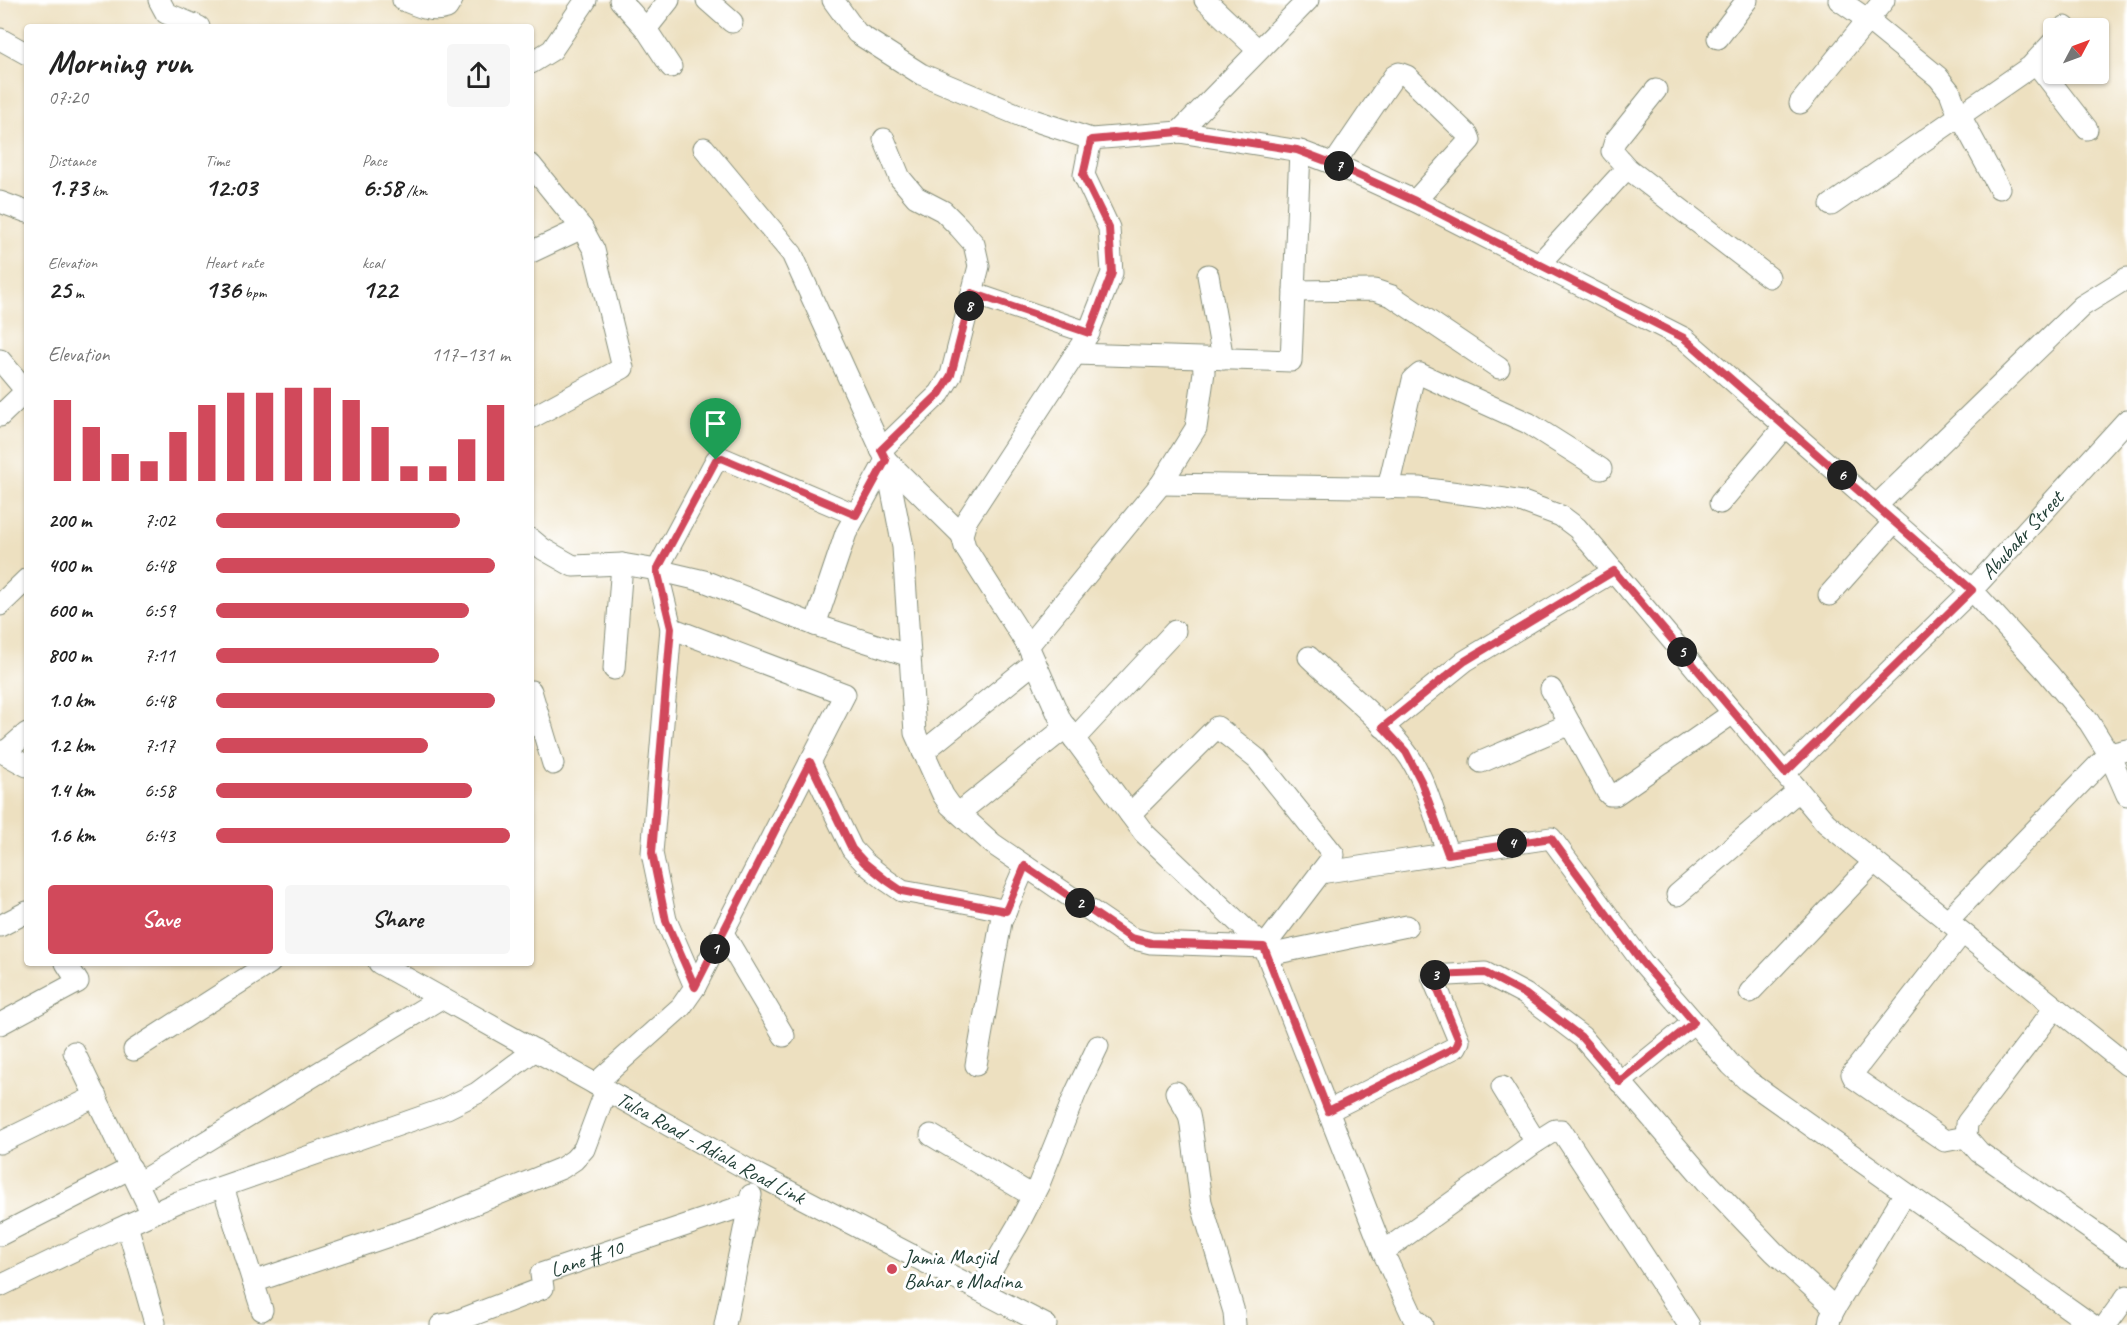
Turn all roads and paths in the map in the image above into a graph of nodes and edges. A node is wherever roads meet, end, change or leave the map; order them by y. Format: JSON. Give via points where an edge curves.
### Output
{"nodes":[{"id":1,"x":159,"y":0,"type":"edge"},
{"id":2,"x":403,"y":0,"type":"edge"},
{"id":3,"x":452,"y":0,"type":"edge"},
{"id":4,"x":586,"y":0,"type":"edge"},
{"id":5,"x":620,"y":0,"type":"edge"},
{"id":6,"x":669,"y":0,"type":"edge"},
{"id":7,"x":707,"y":0,"type":"edge"},
{"id":8,"x":833,"y":0,"type":"edge"},
{"id":9,"x":1205,"y":0,"type":"edge"},
{"id":10,"x":1308,"y":0,"type":"edge"},
{"id":11,"x":1747,"y":0,"type":"edge"},
{"id":12,"x":1839,"y":0,"type":"edge"},
{"id":13,"x":1884,"y":0,"type":"edge"},
{"id":14,"x":1868,"y":20,"type":"junction"},
{"id":15,"x":732,"y":22,"type":"dead end"},
{"id":16,"x":193,"y":24,"type":"edge"},
{"id":17,"x":646,"y":29,"type":"junction"},
{"id":18,"x":1718,"y":38,"type":"dead end"},
{"id":19,"x":0,"y":39,"type":"edge"},
{"id":20,"x":1258,"y":50,"type":"junction"},
{"id":21,"x":24,"y":52,"type":"edge"},
{"id":22,"x":2043,"y":53,"type":"edge"},
{"id":23,"x":534,"y":61,"type":"edge"},
{"id":24,"x":2035,"y":62,"type":"junction"},
{"id":25,"x":671,"y":68,"type":"dead end"},
{"id":26,"x":1656,"y":90,"type":"dead end"},
{"id":27,"x":1800,"y":103,"type":"dead end"},
{"id":28,"x":1960,"y":114,"type":"junction"},
{"id":29,"x":2087,"y":129,"type":"dead end"},
{"id":30,"x":1179,"y":132,"type":"junction"},
{"id":31,"x":884,"y":139,"type":"dead end"},
{"id":32,"x":1091,"y":140,"type":"junction"},
{"id":33,"x":704,"y":148,"type":"dead end"},
{"id":34,"x":1300,"y":151,"type":"junction"},
{"id":35,"x":1334,"y":164,"type":"junction"},
{"id":36,"x":1627,"y":168,"type":"junction"},
{"id":37,"x":534,"y":169,"type":"edge"},
{"id":38,"x":1999,"y":188,"type":"dead end"},
{"id":39,"x":1415,"y":201,"type":"junction"},
{"id":40,"x":0,"y":202,"type":"edge"},
{"id":41,"x":1831,"y":205,"type":"dead end"},
{"id":42,"x":24,"y":211,"type":"edge"},
{"id":43,"x":582,"y":228,"type":"junction"},
{"id":44,"x":534,"y":251,"type":"edge"},
{"id":45,"x":1539,"y":264,"type":"junction"},
{"id":46,"x":1208,"y":275,"type":"dead end"},
{"id":47,"x":1769,"y":277,"type":"dead end"},
{"id":48,"x":2127,"y":278,"type":"edge"},
{"id":49,"x":1294,"y":291,"type":"junction"},
{"id":50,"x":972,"y":293,"type":"junction"},
{"id":51,"x":1089,"y":333,"type":"junction"},
{"id":52,"x":1075,"y":354,"type":"junction"},
{"id":53,"x":1213,"y":359,"type":"junction"},
{"id":54,"x":0,"y":360,"type":"edge"},
{"id":55,"x":1499,"y":368,"type":"dead end"},
{"id":56,"x":24,"y":389,"type":"edge"},
{"id":57,"x":24,"y":393,"type":"edge"},
{"id":58,"x":0,"y":416,"type":"edge"},
{"id":59,"x":534,"y":416,"type":"edge"},
{"id":60,"x":2127,"y":420,"type":"edge"},
{"id":61,"x":1785,"y":426,"type":"junction"},
{"id":62,"x":883,"y":455,"type":"junction"},
{"id":63,"x":1601,"y":470,"type":"dead end"},
{"id":64,"x":1161,"y":484,"type":"junction"},
{"id":65,"x":1388,"y":488,"type":"junction"},
{"id":66,"x":1720,"y":503,"type":"dead end"},
{"id":67,"x":1877,"y":505,"type":"junction"},
{"id":68,"x":856,"y":515,"type":"junction"},
{"id":69,"x":1894,"y":522,"type":"junction"},
{"id":70,"x":963,"y":535,"type":"junction"},
{"id":71,"x":534,"y":542,"type":"edge"},
{"id":72,"x":622,"y":564,"type":"junction"},
{"id":73,"x":657,"y":570,"type":"junction"},
{"id":74,"x":1614,"y":571,"type":"junction"},
{"id":75,"x":24,"y":582,"type":"edge"},
{"id":76,"x":1972,"y":590,"type":"junction"},
{"id":77,"x":1829,"y":595,"type":"dead end"},
{"id":78,"x":0,"y":605,"type":"edge"},
{"id":79,"x":815,"y":625,"type":"junction"},
{"id":80,"x":671,"y":628,"type":"junction"},
{"id":81,"x":1175,"y":631,"type":"dead end"},
{"id":82,"x":1031,"y":654,"type":"junction"},
{"id":83,"x":910,"y":656,"type":"junction"},
{"id":84,"x":1309,"y":657,"type":"dead end"},
{"id":85,"x":614,"y":669,"type":"dead end"},
{"id":86,"x":1551,"y":689,"type":"dead end"},
{"id":87,"x":534,"y":701,"type":"edge"},
{"id":88,"x":1733,"y":712,"type":"junction"},
{"id":89,"x":1570,"y":724,"type":"junction"},
{"id":90,"x":1383,"y":727,"type":"junction"},
{"id":91,"x":1070,"y":733,"type":"junction"},
{"id":92,"x":24,"y":735,"type":"edge"},
{"id":93,"x":2,"y":752,"type":"edge"},
{"id":94,"x":923,"y":752,"type":"junction"},
{"id":95,"x":2118,"y":752,"type":"edge"},
{"id":96,"x":810,"y":762,"type":"junction"},
{"id":97,"x":1481,"y":762,"type":"dead end"},
{"id":98,"x":24,"y":764,"type":"edge"},
{"id":99,"x":553,"y":764,"type":"dead end"},
{"id":100,"x":1785,"y":773,"type":"junction"},
{"id":101,"x":1798,"y":791,"type":"junction"},
{"id":102,"x":2127,"y":795,"type":"edge"},
{"id":103,"x":959,"y":813,"type":"junction"},
{"id":104,"x":1130,"y":814,"type":"junction"},
{"id":105,"x":1448,"y":854,"type":"junction"},
{"id":106,"x":1874,"y":862,"type":"junction"},
{"id":107,"x":1025,"y":866,"type":"junction"},
{"id":108,"x":1320,"y":873,"type":"junction"},
{"id":109,"x":1677,"y":895,"type":"dead end"},
{"id":110,"x":1006,"y":911,"type":"junction"},
{"id":111,"x":24,"y":914,"type":"edge"},
{"id":112,"x":0,"y":926,"type":"edge"},
{"id":113,"x":1407,"y":926,"type":"dead end"},
{"id":114,"x":1954,"y":927,"type":"junction"},
{"id":115,"x":723,"y":933,"type":"junction"},
{"id":116,"x":1266,"y":951,"type":"junction"},
{"id":117,"x":68,"y":966,"type":"edge"},
{"id":118,"x":265,"y":966,"type":"edge"},
{"id":119,"x":384,"y":966,"type":"edge"},
{"id":120,"x":695,"y":987,"type":"junction"},
{"id":121,"x":1750,"y":992,"type":"dead end"},
{"id":122,"x":441,"y":998,"type":"junction"},
{"id":123,"x":2055,"y":1008,"type":"junction"},
{"id":124,"x":1694,"y":1022,"type":"junction"},
{"id":125,"x":0,"y":1024,"type":"edge"},
{"id":126,"x":784,"y":1036,"type":"dead end"},
{"id":127,"x":1098,"y":1046,"type":"dead end"},
{"id":128,"x":134,"y":1050,"type":"dead end"},
{"id":129,"x":535,"y":1050,"type":"junction"},
{"id":130,"x":74,"y":1052,"type":"dead end"},
{"id":131,"x":976,"y":1065,"type":"dead end"},
{"id":132,"x":2127,"y":1065,"type":"edge"},
{"id":133,"x":1620,"y":1082,"type":"junction"},
{"id":134,"x":601,"y":1087,"type":"junction"},
{"id":135,"x":1502,"y":1087,"type":"dead end"},
{"id":136,"x":1176,"y":1092,"type":"dead end"},
{"id":137,"x":96,"y":1096,"type":"junction"},
{"id":138,"x":1328,"y":1111,"type":"junction"},
{"id":139,"x":931,"y":1135,"type":"dead end"},
{"id":140,"x":1966,"y":1137,"type":"junction"},
{"id":141,"x":1536,"y":1142,"type":"junction"},
{"id":142,"x":0,"y":1143,"type":"edge"},
{"id":143,"x":756,"y":1174,"type":"junction"},
{"id":144,"x":134,"y":1175,"type":"junction"},
{"id":145,"x":223,"y":1187,"type":"junction"},
{"id":146,"x":1905,"y":1192,"type":"junction"},
{"id":147,"x":1033,"y":1196,"type":"junction"},
{"id":148,"x":749,"y":1204,"type":"junction"},
{"id":149,"x":152,"y":1214,"type":"junction"},
{"id":150,"x":127,"y":1225,"type":"junction"},
{"id":151,"x":0,"y":1234,"type":"edge"},
{"id":152,"x":1383,"y":1252,"type":"junction"},
{"id":153,"x":2127,"y":1255,"type":"edge"},
{"id":154,"x":253,"y":1282,"type":"junction"},
{"id":155,"x":0,"y":1286,"type":"edge"},
{"id":156,"x":980,"y":1290,"type":"junction"},
{"id":157,"x":262,"y":1310,"type":"dead end"},
{"id":158,"x":496,"y":1316,"type":"edge"},
{"id":159,"x":1832,"y":1317,"type":"edge"},
{"id":160,"x":154,"y":1323,"type":"dead end"},
{"id":161,"x":441,"y":1325,"type":"edge"},
{"id":162,"x":725,"y":1325,"type":"edge"},
{"id":163,"x":1046,"y":1325,"type":"edge"},
{"id":164,"x":1235,"y":1325,"type":"edge"},
{"id":165,"x":1422,"y":1325,"type":"edge"},
{"id":166,"x":1689,"y":1325,"type":"edge"},
{"id":167,"x":2092,"y":1325,"type":"edge"}],
"edges":[{"from":1,"to":16,"type":"street","via":[[166,13]]},
{"from":2,"to":3,"type":"street","via":[[438,11],[447,8]]},
{"from":4,"to":23,"type":"street","via":[[552,50]]},
{"from":5,"to":17,"type":"street"},
{"from":6,"to":17,"type":"street"},
{"from":7,"to":15,"type":"street"},
{"from":8,"to":32,"type":"street","via":[[857,33],[921,74]]},
{"from":9,"to":20,"type":"street"},
{"from":10,"to":20,"type":"street"},
{"from":11,"to":18,"type":"street"},
{"from":12,"to":14,"type":"street"},
{"from":13,"to":14,"type":"street"},
{"from":14,"to":27,"type":"street"},
{"from":14,"to":28,"type":"street","via":[[1938,76]]},
{"from":17,"to":25,"type":"street"},
{"from":19,"to":21,"type":"street"},
{"from":20,"to":30,"type":"street"},
{"from":22,"to":24,"type":"street"},
{"from":24,"to":28,"type":"street"},
{"from":24,"to":29,"type":"street"},
{"from":26,"to":36,"type":"street","via":[[1615,141],[1612,151]]},
{"from":28,"to":38,"type":"street"},
{"from":28,"to":41,"type":"street"},
{"from":30,"to":32,"type":"street"},
{"from":30,"to":34,"type":"street"},
{"from":31,"to":50,"type":"street","via":[[900,178],[916,197],[943,211],[974,244],[979,266]]},
{"from":32,"to":51,"type":"street","via":[[1083,175],[1109,228],[1112,273]]},
{"from":33,"to":62,"type":"street","via":[[792,254]]},
{"from":34,"to":35,"type":"street"},
{"from":34,"to":49,"type":"street"},
{"from":35,"to":39,"type":"street"},
{"from":35,"to":39,"type":"street","via":[[1394,76],[1407,76],[1470,140]]},
{"from":36,"to":45,"type":"street"},
{"from":36,"to":47,"type":"street"},
{"from":37,"to":43,"type":"street"},
{"from":39,"to":45,"type":"street"},
{"from":40,"to":42,"type":"street"},
{"from":43,"to":44,"type":"street"},
{"from":43,"to":59,"type":"street","via":[[594,250],[623,368]]},
{"from":45,"to":61,"type":"street","via":[[1684,338]]},
{"from":46,"to":53,"type":"street"},
{"from":48,"to":67,"type":"street","via":[[2082,306]]},
{"from":49,"to":53,"type":"street","via":[[1291,361]]},
{"from":49,"to":55,"type":"street","via":[[1374,290],[1392,296]]},
{"from":50,"to":51,"type":"street"},
{"from":50,"to":62,"type":"street","via":[[951,375],[940,393]]},
{"from":51,"to":52,"type":"street"},
{"from":52,"to":53,"type":"street"},
{"from":52,"to":70,"type":"street","via":[[966,521]]},
{"from":53,"to":64,"type":"street","via":[[1204,372],[1196,428]]},
{"from":54,"to":56,"type":"street"},
{"from":57,"to":58,"type":"street"},
{"from":60,"to":76,"type":"street","name":"Abubakr Street"},
{"from":61,"to":66,"type":"street"},
{"from":61,"to":67,"type":"street"},
{"from":62,"to":68,"type":"street"},
{"from":62,"to":70,"type":"street"},
{"from":62,"to":83,"type":"street","via":[[903,547]]},
{"from":63,"to":65,"type":"street","via":[[1528,423],[1420,374],[1413,380]]},
{"from":64,"to":65,"type":"street"},
{"from":64,"to":82,"type":"street"},
{"from":65,"to":74,"type":"street","via":[[1506,499],[1561,516],[1577,528]]},
{"from":67,"to":69,"type":"street"},
{"from":68,"to":73,"type":"street","via":[[722,458],[716,460]]},
{"from":68,"to":79,"type":"street","via":[[846,533]]},
{"from":69,"to":76,"type":"street"},
{"from":69,"to":77,"type":"street"},
{"from":70,"to":82,"type":"street","via":[[965,547]]},
{"from":71,"to":72,"type":"street","via":[[573,566]]},
{"from":72,"to":73,"type":"street"},
{"from":72,"to":85,"type":"street"},
{"from":73,"to":79,"type":"street","via":[[704,581]]},
{"from":73,"to":80,"type":"street"},
{"from":74,"to":88,"type":"street"},
{"from":74,"to":90,"type":"street","via":[[1465,661]]},
{"from":75,"to":78,"type":"street"},
{"from":76,"to":95,"type":"street"},
{"from":76,"to":100,"type":"street","name":"Abubakr Street"},
{"from":79,"to":83,"type":"street"},
{"from":80,"to":96,"type":"street","via":[[845,694]]},
{"from":80,"to":120,"type":"street","via":[[652,853],[666,921]]},
{"from":81,"to":91,"type":"street"},
{"from":82,"to":91,"type":"street"},
{"from":82,"to":94,"type":"street"},
{"from":83,"to":94,"type":"street","via":[[915,734]]},
{"from":84,"to":90,"type":"street"},
{"from":86,"to":89,"type":"street"},
{"from":87,"to":99,"type":"street"},
{"from":88,"to":89,"type":"street","via":[[1615,795],[1607,792]]},
{"from":88,"to":100,"type":"street"},
{"from":89,"to":97,"type":"street"},
{"from":90,"to":105,"type":"street","via":[[1406,752],[1421,781]]},
{"from":91,"to":103,"type":"street"},
{"from":91,"to":104,"type":"street"},
{"from":92,"to":93,"type":"street"},
{"from":93,"to":98,"type":"street"},
{"from":94,"to":103,"type":"street","via":[[943,795]]},
{"from":95,"to":102,"type":"street"},
{"from":95,"to":114,"type":"street"},
{"from":96,"to":110,"type":"street","via":[[852,849],[886,880],[902,891]]},
{"from":96,"to":115,"type":"street"},
{"from":100,"to":101,"type":"street"},
{"from":101,"to":106,"type":"street","via":[[1826,824]]},
{"from":101,"to":109,"type":"street"},
{"from":103,"to":107,"type":"street"},
{"from":104,"to":108,"type":"street","via":[[1217,727],[1257,759],[1334,855]]},
{"from":104,"to":116,"type":"street","via":[[1144,833]]},
{"from":105,"to":108,"type":"street"},
{"from":105,"to":124,"type":"street","via":[[1551,838],[1642,962]]},
{"from":106,"to":114,"type":"street"},
{"from":106,"to":121,"type":"street"},
{"from":107,"to":110,"type":"street"},
{"from":107,"to":116,"type":"street","via":[[1131,938],[1151,943]]},
{"from":108,"to":116,"type":"street"},
{"from":110,"to":131,"type":"street"},
{"from":111,"to":112,"type":"street"},
{"from":113,"to":116,"type":"street"},
{"from":114,"to":123,"type":"street"},
{"from":114,"to":140,"type":"street","via":[[1852,1074],[1945,1141]]},
{"from":115,"to":120,"type":"street"},
{"from":115,"to":126,"type":"street"},
{"from":116,"to":138,"type":"street"},
{"from":117,"to":125,"type":"street","via":[[78,982]]},
{"from":118,"to":128,"type":"street"},
{"from":119,"to":122,"type":"street","name":"Tulsa Road - Adiala Road Link"},
{"from":120,"to":134,"type":"street","via":[[681,1007]]},
{"from":122,"to":129,"type":"street","name":"Tulsa Road - Adiala Road Link"},
{"from":122,"to":144,"type":"street"},
{"from":123,"to":132,"type":"street"},
{"from":123,"to":140,"type":"street","via":[[1967,1123]]},
{"from":124,"to":133,"type":"street"},
{"from":124,"to":146,"type":"street","via":[[1748,1081]]},
{"from":127,"to":147,"type":"street"},
{"from":129,"to":134,"type":"street","name":"Tulsa Road - Adiala Road Link"},
{"from":129,"to":145,"type":"street","via":[[477,1093],[447,1108]]},
{"from":130,"to":137,"type":"street"},
{"from":133,"to":138,"type":"street","via":[[1581,1037],[1525,994],[1485,973],[1432,975],[1459,1041],[1456,1047]]},
{"from":133,"to":159,"type":"street"},
{"from":134,"to":143,"type":"street","name":"Tulsa Road - Adiala Road Link"},
{"from":134,"to":154,"type":"street","via":[[584,1149],[562,1168],[427,1223]]},
{"from":135,"to":141,"type":"street"},
{"from":136,"to":164,"type":"street","via":[[1189,1115],[1201,1202]]},
{"from":137,"to":142,"type":"street"},
{"from":137,"to":144,"type":"street"},
{"from":138,"to":152,"type":"street"},
{"from":139,"to":147,"type":"street"},
{"from":140,"to":153,"type":"street","via":[[1979,1152]]},
{"from":141,"to":152,"type":"street"},
{"from":141,"to":166,"type":"street","via":[[1555,1130],[1563,1132]]},
{"from":143,"to":148,"type":"street"},
{"from":143,"to":156,"type":"street","name":"Tulsa Road - Adiala Road Link"},
{"from":144,"to":149,"type":"street"},
{"from":144,"to":151,"type":"street"},
{"from":145,"to":149,"type":"street"},
{"from":145,"to":154,"type":"street"},
{"from":146,"to":159,"type":"street"},
{"from":146,"to":167,"type":"street"},
{"from":147,"to":156,"type":"street"},
{"from":148,"to":158,"type":"street","name":"Lane # 10","via":[[541,1274],[543,1288]]},
{"from":148,"to":162,"type":"street"},
{"from":149,"to":150,"type":"street"},
{"from":150,"to":155,"type":"street"},
{"from":150,"to":160,"type":"street"},
{"from":152,"to":165,"type":"street","via":[[1413,1317]]},
{"from":154,"to":157,"type":"street"},
{"from":156,"to":163,"type":"street","name":"Tulsa Road - Adiala Road Link"},
{"from":158,"to":161,"type":"street","name":"Lane # 10"}]}
